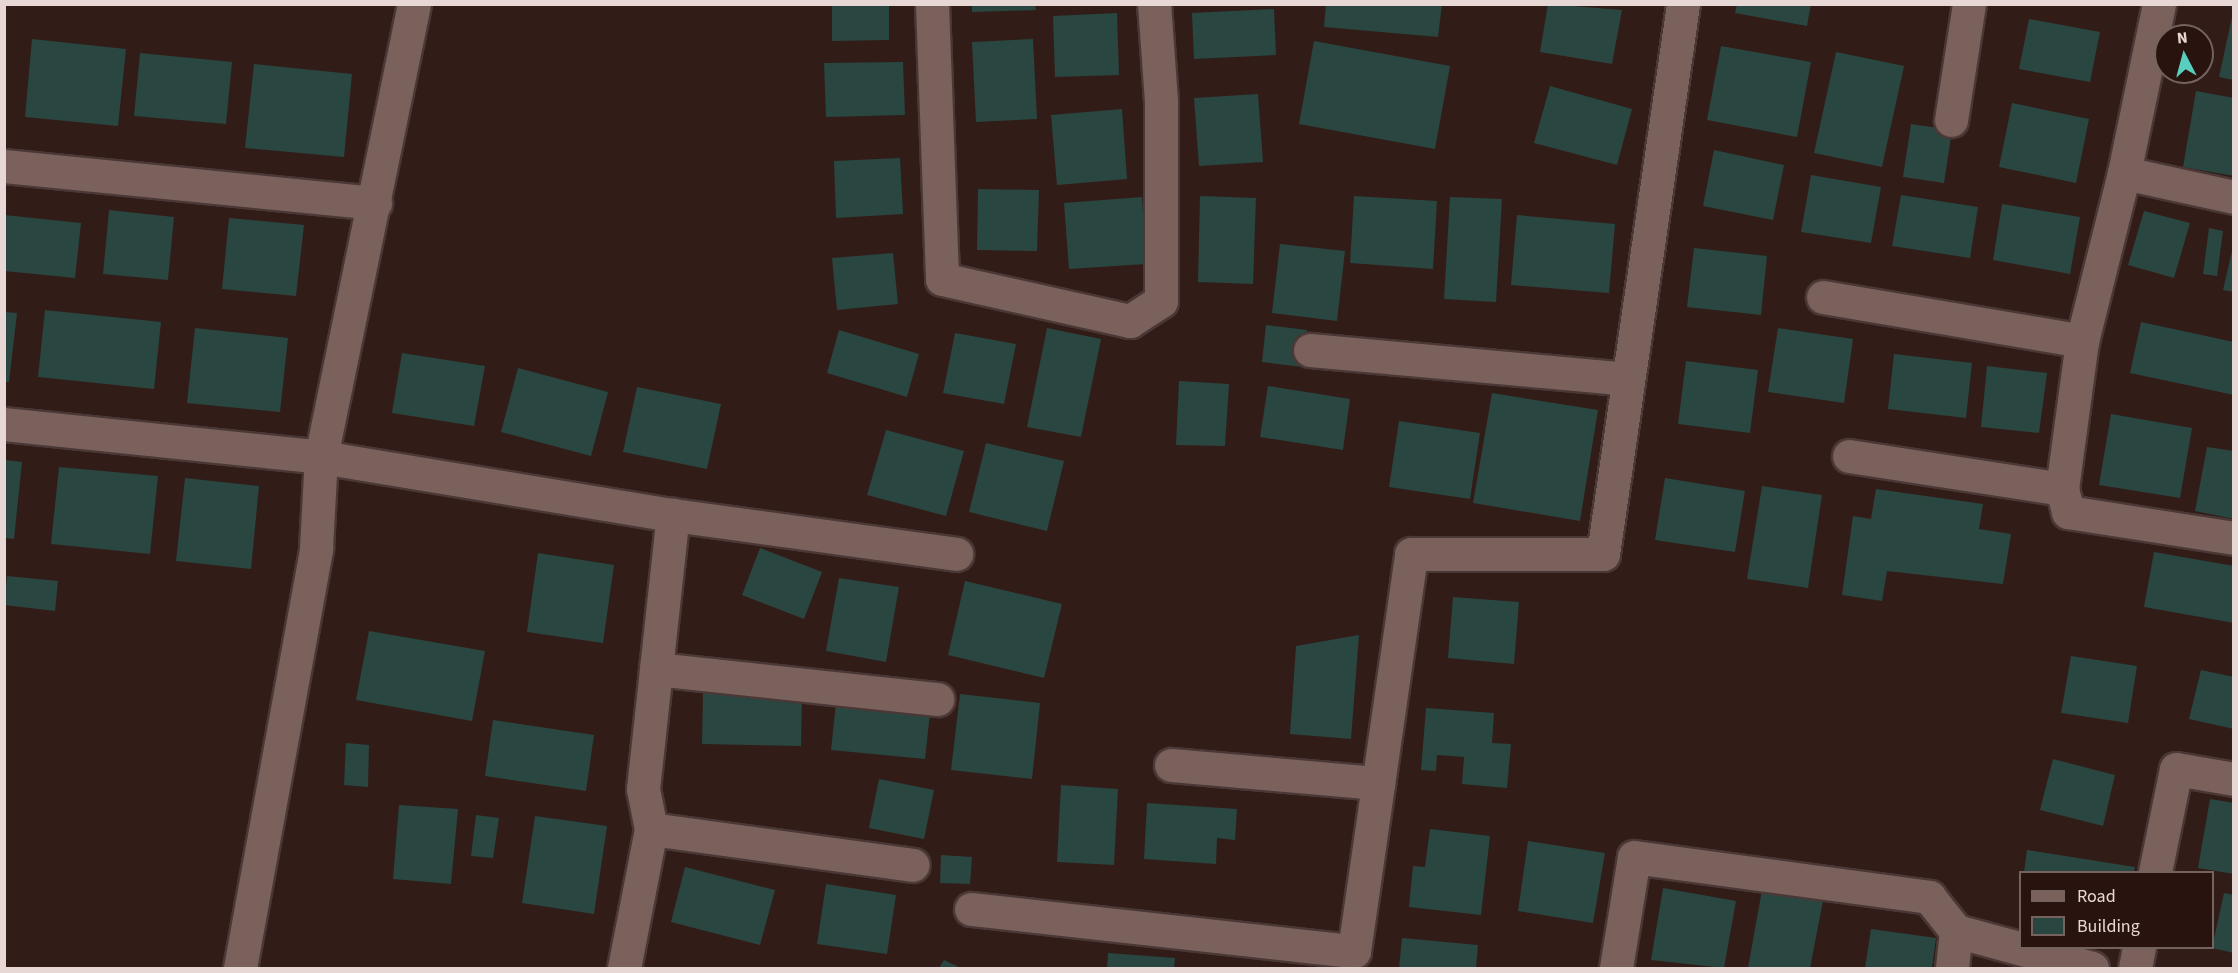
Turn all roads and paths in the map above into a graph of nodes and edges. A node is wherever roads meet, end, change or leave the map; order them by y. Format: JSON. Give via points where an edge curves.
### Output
{"nodes":[{"id":1,"x":414,"y":4,"type":"edge"},
{"id":2,"x":933,"y":4,"type":"edge"},
{"id":3,"x":1154,"y":4,"type":"edge"},
{"id":4,"x":1683,"y":4,"type":"edge"},
{"id":5,"x":1969,"y":4,"type":"edge"},
{"id":6,"x":2158,"y":4,"type":"edge"},
{"id":7,"x":1951,"y":120,"type":"dead end"},
{"id":8,"x":4,"y":166,"type":"edge"},
{"id":9,"x":2124,"y":172,"type":"junction"},
{"id":10,"x":2234,"y":197,"type":"edge"},
{"id":11,"x":375,"y":203,"type":"junction"},
{"id":12,"x":1823,"y":297,"type":"dead end"},
{"id":13,"x":2082,"y":341,"type":"junction"},
{"id":14,"x":1310,"y":350,"type":"dead end"},
{"id":15,"x":1628,"y":379,"type":"junction"},
{"id":16,"x":4,"y":424,"type":"edge"},
{"id":17,"x":1850,"y":456,"type":"dead end"},
{"id":18,"x":321,"y":457,"type":"junction"},
{"id":19,"x":2062,"y":489,"type":"junction"},
{"id":20,"x":674,"y":515,"type":"junction"},
{"id":21,"x":2234,"y":538,"type":"edge"},
{"id":22,"x":956,"y":554,"type":"dead end"},
{"id":23,"x":656,"y":669,"type":"junction"},
{"id":24,"x":937,"y":699,"type":"dead end"},
{"id":25,"x":1171,"y":765,"type":"dead end"},
{"id":26,"x":2234,"y":779,"type":"edge"},
{"id":27,"x":1378,"y":783,"type":"junction"},
{"id":28,"x":651,"y":829,"type":"junction"},
{"id":29,"x":913,"y":865,"type":"dead end"},
{"id":30,"x":2155,"y":871,"type":"edge"},
{"id":31,"x":971,"y":909,"type":"dead end"},
{"id":32,"x":1956,"y":931,"type":"junction"},
{"id":33,"x":2019,"y":949,"type":"edge"},
{"id":34,"x":2020,"y":949,"type":"edge"},
{"id":35,"x":2139,"y":949,"type":"edge"},
{"id":36,"x":1354,"y":960,"type":"edge"},
{"id":37,"x":240,"y":969,"type":"edge"},
{"id":38,"x":624,"y":969,"type":"edge"},
{"id":39,"x":1616,"y":969,"type":"edge"},
{"id":40,"x":1952,"y":969,"type":"edge"},
{"id":41,"x":2092,"y":969,"type":"edge"},
{"id":42,"x":2135,"y":969,"type":"edge"}],
"edges":[{"from":1,"to":11,"type":"street"},
{"from":2,"to":3,"type":"street","via":[[942,279],[1130,321],[1161,301],[1161,101]]},
{"from":4,"to":15,"type":"street"},
{"from":5,"to":7,"type":"street"},
{"from":6,"to":9,"type":"street"},
{"from":8,"to":11,"type":"street"},
{"from":9,"to":10,"type":"street"},
{"from":9,"to":13,"type":"street"},
{"from":11,"to":18,"type":"street"},
{"from":12,"to":13,"type":"street"},
{"from":13,"to":19,"type":"street"},
{"from":14,"to":15,"type":"street"},
{"from":15,"to":27,"type":"street","via":[[1603,554],[1411,554]]},
{"from":16,"to":18,"type":"street"},
{"from":17,"to":19,"type":"street"},
{"from":18,"to":20,"type":"street"},
{"from":18,"to":37,"type":"street","via":[[316,548]]},
{"from":19,"to":21,"type":"street","via":[[2067,512]]},
{"from":20,"to":22,"type":"street"},
{"from":20,"to":23,"type":"street"},
{"from":23,"to":24,"type":"street"},
{"from":23,"to":28,"type":"street","via":[[643,789]]},
{"from":25,"to":27,"type":"street"},
{"from":26,"to":30,"type":"street","via":[[2176,769]]},
{"from":27,"to":36,"type":"street"},
{"from":28,"to":29,"type":"street"},
{"from":28,"to":38,"type":"street"},
{"from":31,"to":36,"type":"street"},
{"from":32,"to":33,"type":"street"},
{"from":32,"to":39,"type":"street","via":[[1929,897],[1634,857]]},
{"from":32,"to":40,"type":"street"},
{"from":34,"to":41,"type":"street"},
{"from":35,"to":42,"type":"street"}]}
